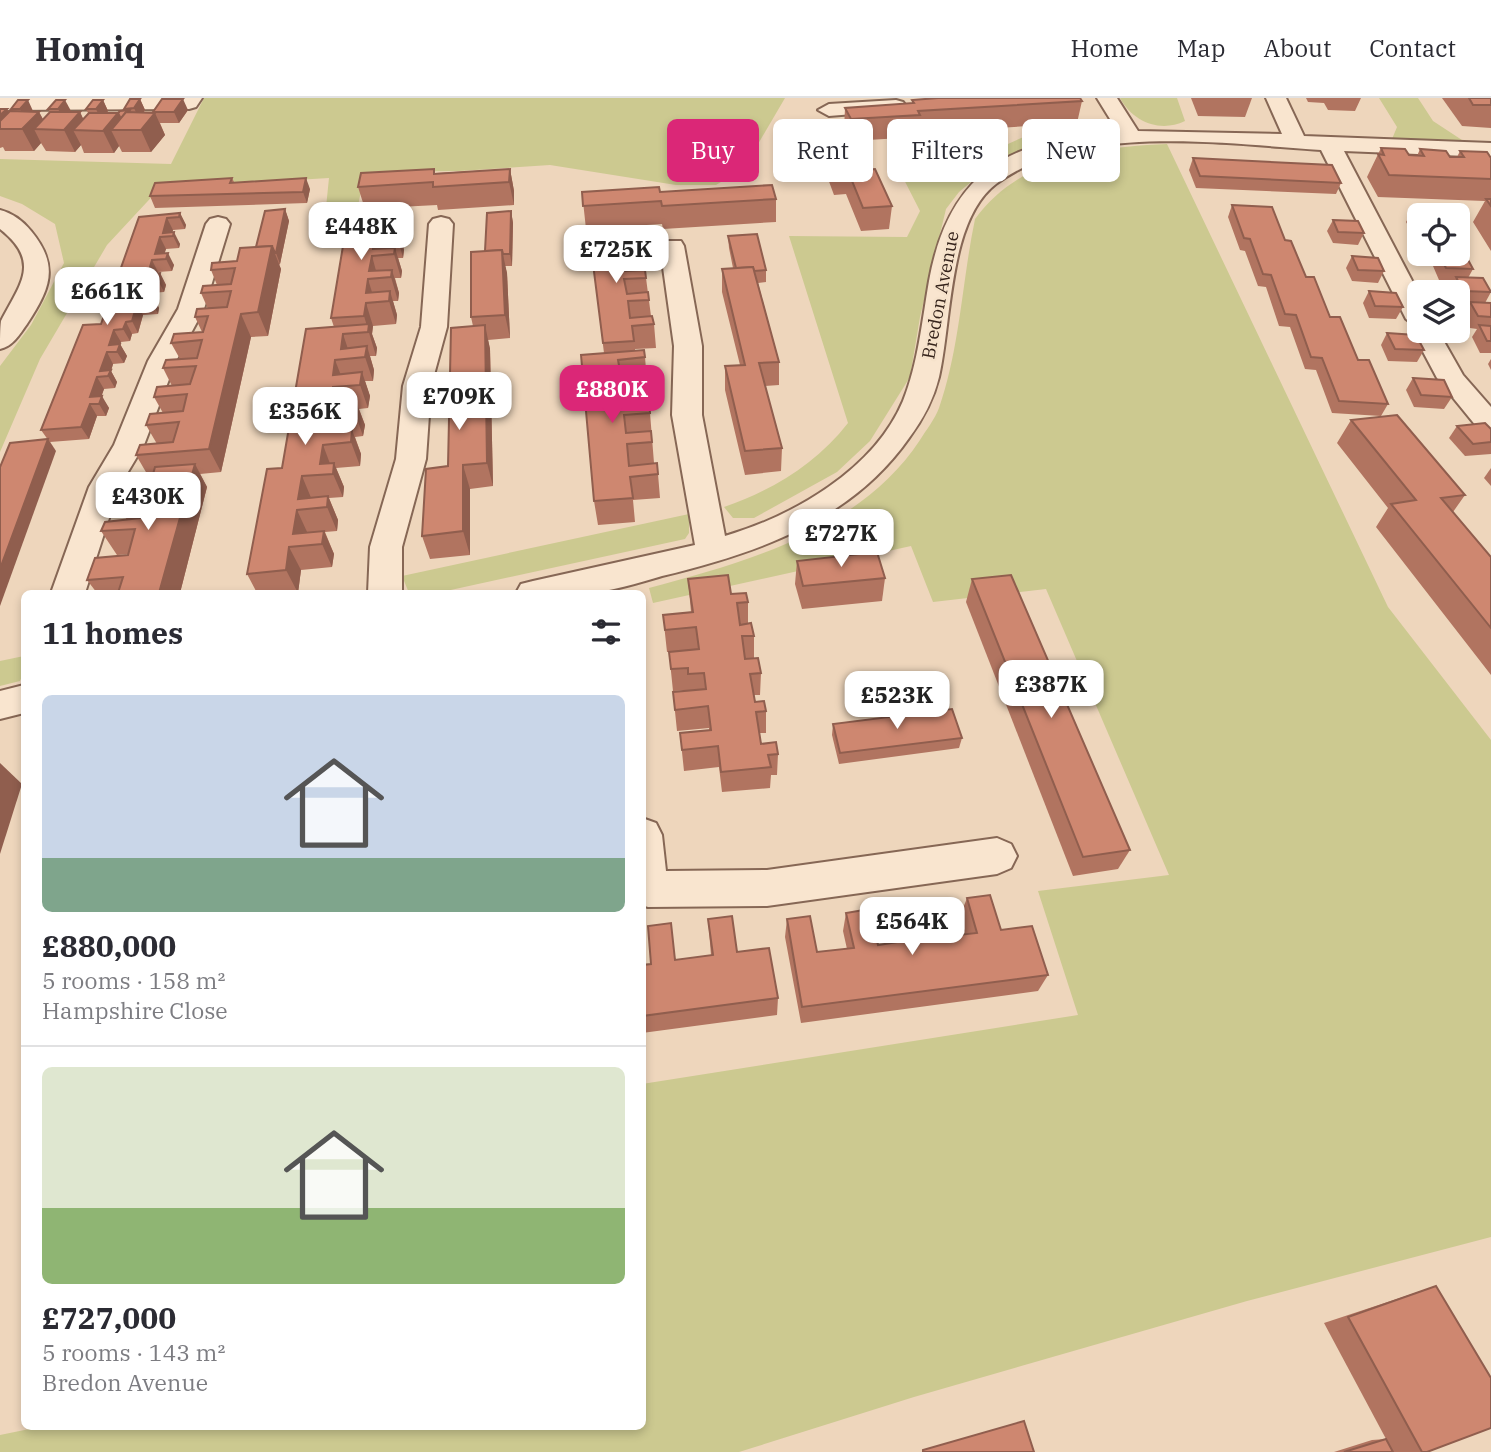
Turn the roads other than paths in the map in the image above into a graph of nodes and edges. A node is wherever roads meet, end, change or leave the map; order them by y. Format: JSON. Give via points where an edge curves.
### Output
{"nodes":[{"id":1,"x":192,"y":98,"type":"edge"},
{"id":2,"x":1107,"y":98,"type":"edge"},
{"id":3,"x":1276,"y":98,"type":"edge"},
{"id":4,"x":0,"y":104,"type":"edge"},
{"id":5,"x":921,"y":104,"type":"edge"},
{"id":6,"x":829,"y":110,"type":"dead end"},
{"id":7,"x":1132,"y":138,"type":"junction"},
{"id":8,"x":1296,"y":142,"type":"junction"},
{"id":9,"x":1329,"y":144,"type":"junction"},
{"id":10,"x":1491,"y":150,"type":"edge"},
{"id":11,"x":0,"y":217,"type":"edge"},
{"id":12,"x":218,"y":224,"type":"dead end"},
{"id":13,"x":441,"y":224,"type":"dead end"},
{"id":14,"x":673,"y":246,"type":"dead end"},
{"id":15,"x":1407,"y":296,"type":"edge"},
{"id":16,"x":11,"y":314,"type":"edge"},
{"id":17,"x":0,"y":341,"type":"edge"},
{"id":18,"x":1432,"y":343,"type":"edge"},
{"id":19,"x":1491,"y":426,"type":"edge"},
{"id":20,"x":712,"y":552,"type":"junction"},
{"id":21,"x":616,"y":584,"type":"edge"},
{"id":22,"x":69,"y":590,"type":"edge"},
{"id":23,"x":384,"y":590,"type":"edge"},
{"id":24,"x":561,"y":590,"type":"edge"},
{"id":25,"x":21,"y":700,"type":"edge"},
{"id":26,"x":0,"y":705,"type":"edge"},
{"id":27,"x":997,"y":856,"type":"dead end"},
{"id":28,"x":646,"y":871,"type":"edge"}],
"edges":[{"from":1,"to":4,"type":"street","via":[[189,103]]},
{"from":2,"to":7,"type":"street"},
{"from":3,"to":8,"type":"street"},
{"from":5,"to":6,"type":"street"},
{"from":7,"to":8,"type":"street","name":"Bredon Avenue"},
{"from":7,"to":20,"type":"street","name":"Bredon Avenue","via":[[1074,145],[1016,163],[989,178],[955,220],[926,369],[913,412],[890,448],[851,486],[808,514]]},
{"from":8,"to":9,"type":"street","name":"Bredon Avenue"},
{"from":9,"to":10,"type":"street","name":"Bredon Avenue"},
{"from":9,"to":15,"type":"street"},
{"from":11,"to":16,"type":"street","via":[[20,230],[36,253],[39,276]]},
{"from":12,"to":22,"type":"street","via":[[191,309],[162,361],[130,445],[104,487]]},
{"from":13,"to":23,"type":"street","via":[[434,327],[417,386],[411,459],[386,547]]},
{"from":14,"to":20,"type":"street","via":[[688,346],[687,415]]},
{"from":16,"to":17,"type":"street"},
{"from":18,"to":19,"type":"street","via":[[1451,378]]},
{"from":20,"to":21,"type":"street","name":"Bredon Avenue"},
{"from":21,"to":24,"type":"street","name":"Bredon Avenue"},
{"from":25,"to":26,"type":"street"},
{"from":27,"to":28,"type":"street","via":[[767,888],[648,889]]}]}
